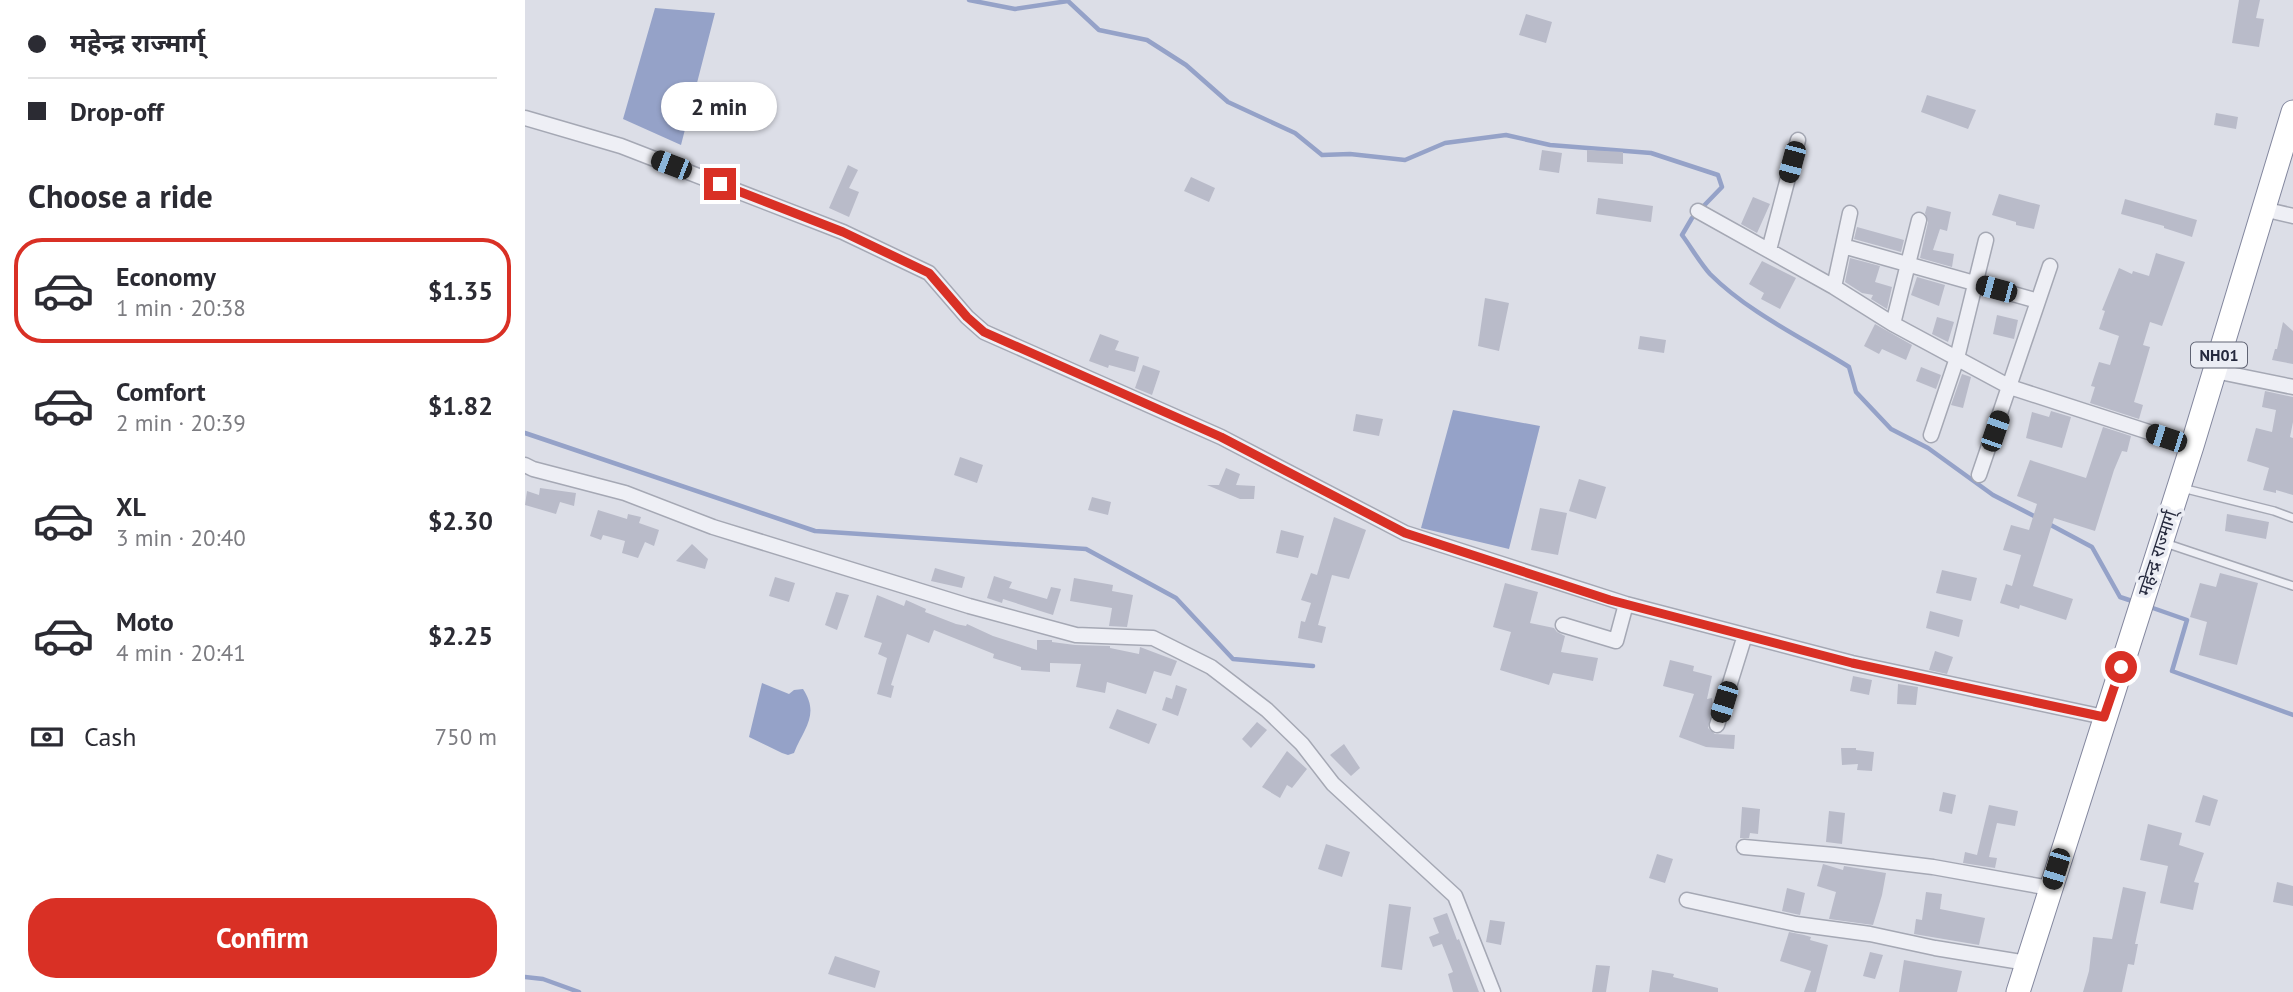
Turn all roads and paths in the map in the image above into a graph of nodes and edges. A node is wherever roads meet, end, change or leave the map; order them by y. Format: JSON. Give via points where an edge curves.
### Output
{"nodes":[{"id":1,"x":2293,"y":113,"type":"edge"},
{"id":2,"x":525,"y":118,"type":"edge"},
{"id":3,"x":1798,"y":140,"type":"dead end"},
{"id":4,"x":2263,"y":209,"type":"junction"},
{"id":5,"x":1699,"y":211,"type":"dead end"},
{"id":6,"x":1850,"y":213,"type":"dead end"},
{"id":7,"x":2293,"y":216,"type":"edge"},
{"id":8,"x":1919,"y":220,"type":"dead end"},
{"id":9,"x":1986,"y":240,"type":"dead end"},
{"id":10,"x":1843,"y":246,"type":"junction"},
{"id":11,"x":1769,"y":250,"type":"junction"},
{"id":12,"x":1908,"y":264,"type":"junction"},
{"id":13,"x":2050,"y":266,"type":"dead end"},
{"id":14,"x":1975,"y":284,"type":"junction"},
{"id":15,"x":1834,"y":287,"type":"junction"},
{"id":16,"x":2038,"y":301,"type":"junction"},
{"id":17,"x":1893,"y":324,"type":"junction"},
{"id":18,"x":1957,"y":358,"type":"junction"},
{"id":19,"x":2215,"y":371,"type":"junction"},
{"id":20,"x":2010,"y":387,"type":"junction"},
{"id":21,"x":2293,"y":387,"type":"edge"},
{"id":22,"x":1931,"y":435,"type":"dead end"},
{"id":23,"x":2192,"y":446,"type":"junction"},
{"id":24,"x":525,"y":465,"type":"edge"},
{"id":25,"x":1979,"y":475,"type":"dead end"},
{"id":26,"x":2178,"y":487,"type":"junction"},
{"id":27,"x":2293,"y":518,"type":"edge"},
{"id":28,"x":2161,"y":542,"type":"junction"},
{"id":29,"x":2293,"y":586,"type":"edge"},
{"id":30,"x":1626,"y":604,"type":"junction"},
{"id":31,"x":1563,"y":625,"type":"dead end"},
{"id":32,"x":1745,"y":635,"type":"junction"},
{"id":33,"x":2104,"y":717,"type":"junction"},
{"id":34,"x":1717,"y":724,"type":"dead end"},
{"id":35,"x":1744,"y":848,"type":"dead end"},
{"id":36,"x":2050,"y":888,"type":"junction"},
{"id":37,"x":1687,"y":900,"type":"dead end"},
{"id":38,"x":2027,"y":962,"type":"junction"},
{"id":39,"x":1493,"y":992,"type":"edge"},
{"id":40,"x":2018,"y":992,"type":"edge"}],
"edges":[{"from":1,"to":4,"type":"highway","name":"महेन्द्र राज्मार्ग्","number":"NH01"},
{"from":2,"to":30,"type":"street","via":[[621,146],[843,232],[929,273],[984,332],[1221,437],[1405,533],[1523,578]]},
{"from":3,"to":11,"type":"street"},
{"from":4,"to":7,"type":"street"},
{"from":4,"to":19,"type":"highway","name":"महेन्द्र राज्मार्ग्","number":"NH01"},
{"from":5,"to":11,"type":"street"},
{"from":6,"to":10,"type":"street"},
{"from":8,"to":12,"type":"street"},
{"from":9,"to":14,"type":"street"},
{"from":10,"to":12,"type":"street"},
{"from":10,"to":15,"type":"street"},
{"from":11,"to":15,"type":"street"},
{"from":12,"to":14,"type":"street"},
{"from":12,"to":17,"type":"street"},
{"from":13,"to":16,"type":"street"},
{"from":14,"to":16,"type":"street"},
{"from":14,"to":18,"type":"street"},
{"from":15,"to":17,"type":"street"},
{"from":16,"to":20,"type":"street"},
{"from":17,"to":18,"type":"street"},
{"from":18,"to":20,"type":"street"},
{"from":18,"to":22,"type":"street"},
{"from":19,"to":21,"type":"street"},
{"from":19,"to":23,"type":"highway","name":"महेन्द्र राज्मार्ग्","number":"NH01"},
{"from":20,"to":23,"type":"street"},
{"from":20,"to":25,"type":"street"},
{"from":23,"to":26,"type":"highway","name":"महेन्द्र राज्मार्ग्","number":"NH01"},
{"from":24,"to":39,"type":"street","via":[[1009,617],[1076,635],[1153,638],[1211,667],[1267,710],[1333,784],[1455,896]]},
{"from":26,"to":27,"type":"lane"},
{"from":26,"to":28,"type":"highway","name":"महेन्द्र राज्मार्ग्","number":"NH01"},
{"from":28,"to":29,"type":"lane"},
{"from":28,"to":33,"type":"highway","name":"महेन्द्र राज्मार्ग्","number":"NH01"},
{"from":30,"to":31,"type":"street","via":[[1616,641]]},
{"from":30,"to":32,"type":"street"},
{"from":32,"to":33,"type":"street"},
{"from":32,"to":34,"type":"street"},
{"from":33,"to":36,"type":"highway","name":"महेन्द्र राज्मार्ग्","number":"NH01"},
{"from":35,"to":36,"type":"street","via":[[1933,867]]},
{"from":36,"to":38,"type":"highway","name":"महेन्द्र राज्मार्ग्","number":"NH01"},
{"from":37,"to":38,"type":"street","via":[[1795,924]]},
{"from":38,"to":40,"type":"highway","name":"महेन्द्र राज्मार्ग्","number":"NH01"}]}
